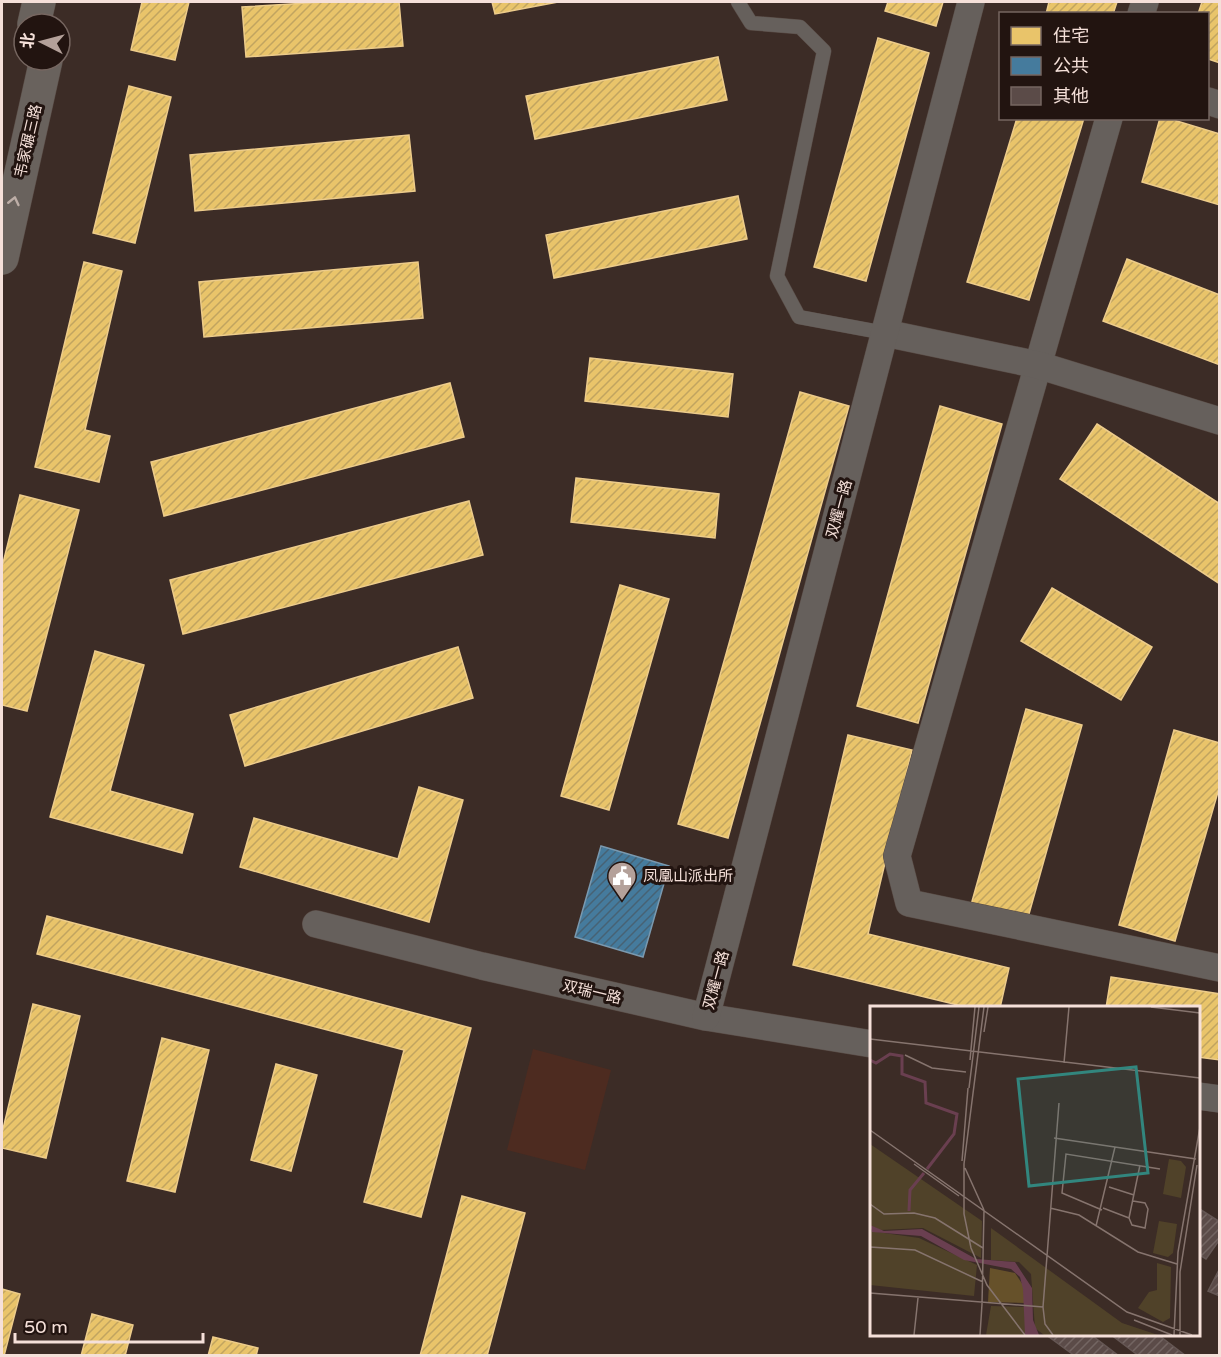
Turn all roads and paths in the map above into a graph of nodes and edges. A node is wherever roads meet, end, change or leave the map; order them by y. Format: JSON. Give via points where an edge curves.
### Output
{"nodes":[{"id":1,"x":738,"y":2,"type":"edge"},
{"id":2,"x":971,"y":2,"type":"edge"},
{"id":3,"x":23,"y":72,"type":"edge"},
{"id":4,"x":43,"y":72,"type":"edge"},
{"id":5,"x":1109,"y":120,"type":"edge"},
{"id":6,"x":2,"y":165,"type":"edge"},
{"id":7,"x":2,"y":258,"type":"edge"},
{"id":8,"x":885,"y":333,"type":"junction"},
{"id":9,"x":1038,"y":365,"type":"junction"},
{"id":10,"x":1220,"y":421,"type":"edge"},
{"id":11,"x":316,"y":924,"type":"dead end"},
{"id":12,"x":1220,"y":968,"type":"edge"},
{"id":13,"x":706,"y":1017,"type":"junction"},
{"id":14,"x":870,"y":1044,"type":"edge"},
{"id":15,"x":1200,"y":1095,"type":"edge"},
{"id":16,"x":1220,"y":1099,"type":"edge"}],
"edges":[{"from":1,"to":8,"type":"lane","via":[[751,23],[800,27],[824,51],[777,276],[799,317]]},
{"from":2,"to":8,"type":"street","name":"双耀一路"},
{"from":3,"to":6,"type":"main road","name":"韦家碾三路"},
{"from":7,"to":4,"type":"main road","name":"韦家碾三路","one_way":true},
{"from":5,"to":9,"type":"street"},
{"from":8,"to":9,"type":"street"},
{"from":8,"to":13,"type":"street","name":"双耀一路"},
{"from":9,"to":10,"type":"street"},
{"from":9,"to":12,"type":"street","via":[[897,856],[909,903]]},
{"from":11,"to":13,"type":"street","name":"双瑞一路"},
{"from":13,"to":14,"type":"street","name":"双瑞一路"},
{"from":15,"to":16,"type":"street"}]}
